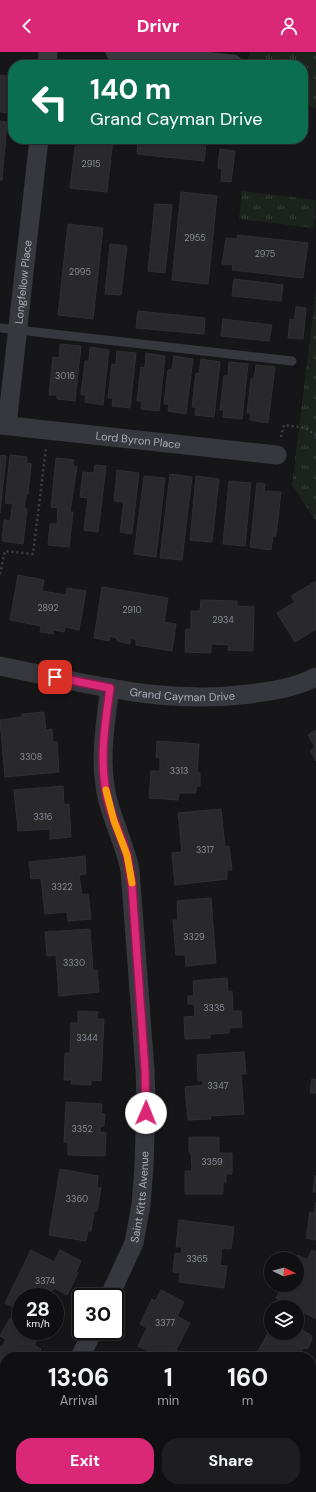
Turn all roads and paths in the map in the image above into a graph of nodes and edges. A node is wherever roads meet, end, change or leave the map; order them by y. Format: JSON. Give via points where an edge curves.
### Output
{"nodes":[{"id":1,"x":115,"y":52,"type":"edge"},
{"id":2,"x":172,"y":55,"type":"edge"},
{"id":3,"x":206,"y":60,"type":"edge"},
{"id":4,"x":38,"y":144,"type":"edge"},
{"id":5,"x":9,"y":329,"type":"edge"},
{"id":6,"x":292,"y":361,"type":"dead end"},
{"id":7,"x":4,"y":425,"type":"edge"},
{"id":8,"x":48,"y":430,"type":"junction"},
{"id":9,"x":316,"y":435,"type":"edge"},
{"id":10,"x":277,"y":455,"type":"joint"},
{"id":11,"x":0,"y":574,"type":"edge"},
{"id":12,"x":0,"y":666,"type":"edge"},
{"id":13,"x":316,"y":677,"type":"edge"},
{"id":14,"x":110,"y":688,"type":"junction"},
{"id":15,"x":113,"y":1288,"type":"edge"},
{"id":16,"x":88,"y":1340,"type":"edge"},
{"id":17,"x":82,"y":1352,"type":"edge"}],
"edges":[{"from":1,"to":2,"type":"street"},
{"from":2,"to":3,"type":"street"},
{"from":4,"to":5,"type":"street","name":"Longfellow Place"},
{"from":5,"to":6,"type":"lane"},
{"from":5,"to":7,"type":"street","name":"Longfellow Place"},
{"from":7,"to":8,"type":"street","name":"Lord Byron Place"},
{"from":8,"to":10,"type":"street","name":"Lord Byron Place"},
{"from":8,"to":11,"type":"path","via":[[33,554],[4,551]]},
{"from":9,"to":10,"type":"path","via":[[304,428],[284,425]]},
{"from":12,"to":14,"type":"street","name":"Grand Cayman Drive"},
{"from":13,"to":14,"type":"street","name":"Grand Cayman Drive","via":[[280,690],[198,698],[159,696]]},
{"from":14,"to":15,"type":"street","name":"Saint Kitts Avenue","via":[[104,728],[103,774],[107,798],[127,855],[131,878],[146,1100],[139,1222],[129,1256]]},
{"from":16,"to":17,"type":"street"}]}
